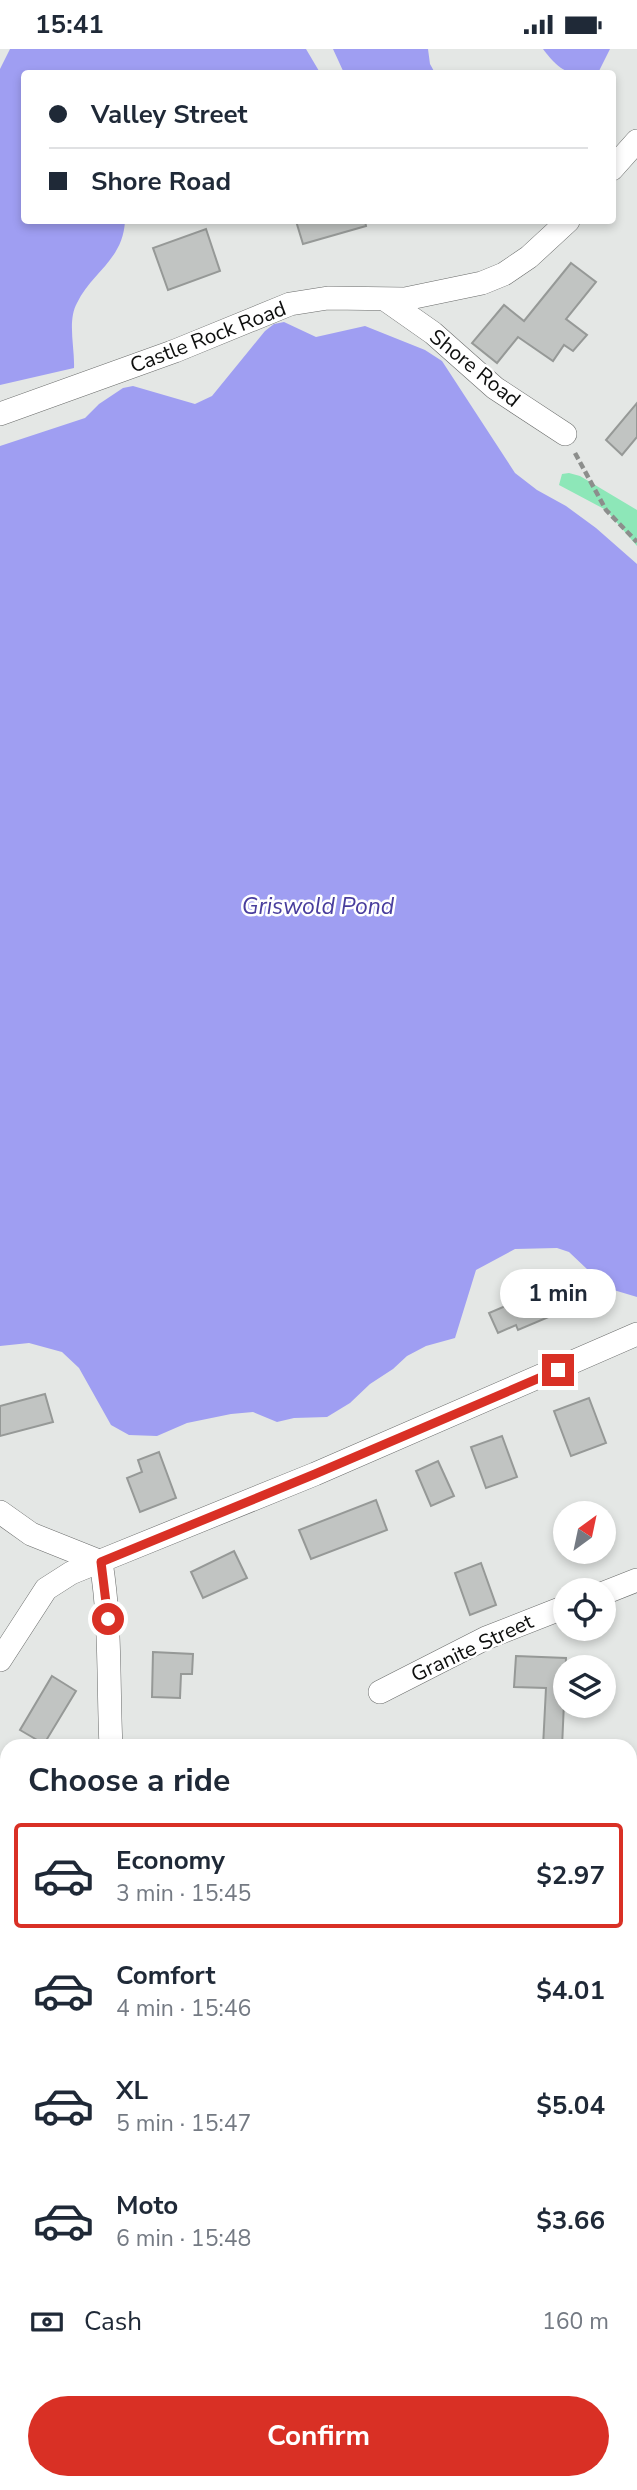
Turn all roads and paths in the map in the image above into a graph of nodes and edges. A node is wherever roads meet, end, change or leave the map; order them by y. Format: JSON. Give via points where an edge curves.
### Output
{"nodes":[{"id":1,"x":637,"y":141,"type":"edge"},
{"id":2,"x":616,"y":165,"type":"edge"},
{"id":3,"x":565,"y":224,"type":"edge"},
{"id":4,"x":386,"y":300,"type":"junction"},
{"id":5,"x":0,"y":414,"type":"edge"},
{"id":6,"x":565,"y":434,"type":"joint"},
{"id":7,"x":637,"y":542,"type":"edge"},
{"id":8,"x":637,"y":1334,"type":"edge"},
{"id":9,"x":0,"y":1513,"type":"edge"},
{"id":10,"x":101,"y":1562,"type":"junction"},
{"id":11,"x":637,"y":1580,"type":"edge"},
{"id":12,"x":616,"y":1588,"type":"edge"},
{"id":13,"x":553,"y":1612,"type":"edge"},
{"id":14,"x":0,"y":1660,"type":"edge"},
{"id":15,"x":380,"y":1692,"type":"dead end"},
{"id":16,"x":111,"y":1739,"type":"edge"}],
"edges":[{"from":1,"to":2,"type":"street"},
{"from":3,"to":4,"type":"street","name":"Castle Rock Road","via":[[504,274],[462,289]]},
{"from":4,"to":5,"type":"street","name":"Castle Rock Road","via":[[328,298],[290,304]]},
{"from":4,"to":6,"type":"street","name":"Shore Road","via":[[433,333],[495,388]]},
{"from":6,"to":7,"type":"path","via":[[606,510]]},
{"from":8,"to":10,"type":"street"},
{"from":9,"to":10,"type":"street","via":[[31,1534]]},
{"from":10,"to":14,"type":"street","via":[[46,1589]]},
{"from":10,"to":16,"type":"street","via":[[109,1639]]},
{"from":11,"to":12,"type":"street"},
{"from":13,"to":15,"type":"street","name":"Granite Street","via":[[486,1638]]}]}
